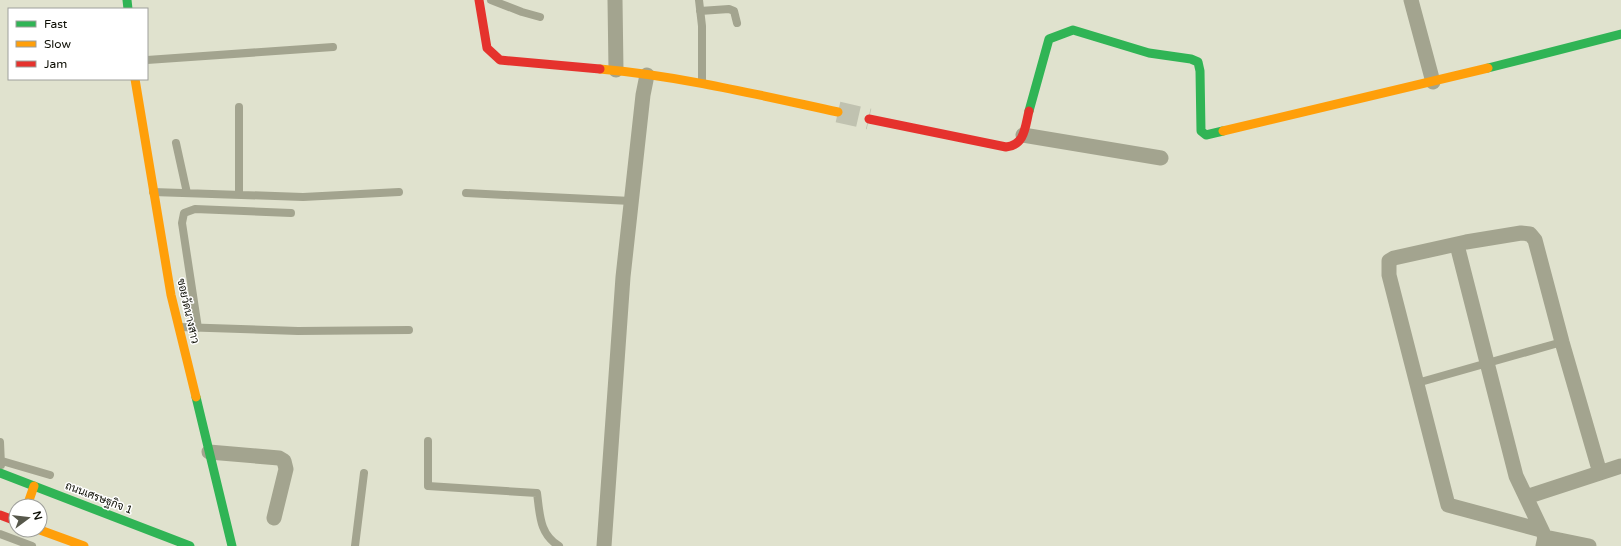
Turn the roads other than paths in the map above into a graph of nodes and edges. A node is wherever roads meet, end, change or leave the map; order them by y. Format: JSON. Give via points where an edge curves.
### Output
{"nodes":[{"id":1,"x":479,"y":0,"type":"edge"},
{"id":2,"x":491,"y":0,"type":"edge"},
{"id":3,"x":615,"y":0,"type":"edge"},
{"id":4,"x":699,"y":0,"type":"edge"},
{"id":5,"x":1411,"y":0,"type":"edge"},
{"id":6,"x":700,"y":11,"type":"junction"},
{"id":7,"x":540,"y":17,"type":"dead end"},
{"id":8,"x":737,"y":23,"type":"dead end"},
{"id":9,"x":1621,"y":34,"type":"edge"},
{"id":10,"x":333,"y":47,"type":"dead end"},
{"id":11,"x":148,"y":60,"type":"edge"},
{"id":12,"x":616,"y":70,"type":"junction"},
{"id":13,"x":647,"y":75,"type":"junction"},
{"id":14,"x":135,"y":80,"type":"edge"},
{"id":15,"x":1433,"y":82,"type":"junction"},
{"id":16,"x":702,"y":83,"type":"junction"},
{"id":17,"x":239,"y":107,"type":"dead end"},
{"id":18,"x":838,"y":112,"type":"tunnel mouth"},
{"id":19,"x":869,"y":120,"type":"tunnel mouth"},
{"id":20,"x":1023,"y":135,"type":"junction"},
{"id":21,"x":176,"y":143,"type":"dead end"},
{"id":22,"x":1161,"y":158,"type":"dead end"},
{"id":23,"x":153,"y":192,"type":"junction"},
{"id":24,"x":399,"y":192,"type":"dead end"},
{"id":25,"x":187,"y":193,"type":"junction"},
{"id":26,"x":466,"y":193,"type":"dead end"},
{"id":27,"x":239,"y":195,"type":"junction"},
{"id":28,"x":631,"y":202,"type":"junction"},
{"id":29,"x":292,"y":213,"type":"dead end"},
{"id":30,"x":1457,"y":245,"type":"junction"},
{"id":31,"x":179,"y":327,"type":"junction"},
{"id":32,"x":198,"y":328,"type":"junction"},
{"id":33,"x":409,"y":330,"type":"dead end"},
{"id":34,"x":1562,"y":342,"type":"junction"},
{"id":35,"x":1487,"y":363,"type":"junction"},
{"id":36,"x":1416,"y":383,"type":"junction"},
{"id":37,"x":0,"y":442,"type":"edge"},
{"id":38,"x":428,"y":442,"type":"dead end"},
{"id":39,"x":209,"y":452,"type":"junction"},
{"id":40,"x":2,"y":461,"type":"junction"},
{"id":41,"x":1621,"y":466,"type":"edge"},
{"id":42,"x":0,"y":473,"type":"edge"},
{"id":43,"x":364,"y":473,"type":"dead end"},
{"id":44,"x":1600,"y":473,"type":"junction"},
{"id":45,"x":50,"y":475,"type":"dead end"},
{"id":46,"x":34,"y":486,"type":"junction"},
{"id":47,"x":1526,"y":497,"type":"junction"},
{"id":48,"x":30,"y":498,"type":"edge"},
{"id":49,"x":274,"y":518,"type":"dead end"},
{"id":50,"x":48,"y":533,"type":"edge"},
{"id":51,"x":0,"y":534,"type":"edge"},
{"id":52,"x":1543,"y":538,"type":"edge"},
{"id":53,"x":32,"y":546,"type":"edge"},
{"id":54,"x":84,"y":546,"type":"edge"},
{"id":55,"x":190,"y":546,"type":"edge"},
{"id":56,"x":232,"y":546,"type":"edge"},
{"id":57,"x":355,"y":546,"type":"edge"},
{"id":58,"x":559,"y":546,"type":"edge"},
{"id":59,"x":593,"y":546,"type":"edge"},
{"id":60,"x":604,"y":546,"type":"edge"},
{"id":61,"x":1589,"y":546,"type":"edge"}],
"edges":[{"from":1,"to":12,"type":"street","via":[[487,48],[500,60]]},
{"from":2,"to":7,"type":"lane"},
{"from":3,"to":12,"type":"street"},
{"from":4,"to":6,"type":"lane"},
{"from":5,"to":15,"type":"street"},
{"from":6,"to":8,"type":"lane","via":[[729,9],[734,11]]},
{"from":6,"to":16,"type":"lane"},
{"from":9,"to":15,"type":"street"},
{"from":10,"to":11,"type":"lane"},
{"from":12,"to":13,"type":"street"},
{"from":13,"to":16,"type":"street"},
{"from":13,"to":28,"type":"street"},
{"from":14,"to":23,"type":"street","name":"ซอยวัดนางสาว"},
{"from":15,"to":20,"type":"street","via":[[1206,135],[1201,131],[1200,123],[1198,62],[1149,53],[1073,30],[1049,39]]},
{"from":16,"to":18,"type":"street"},
{"from":17,"to":27,"type":"lane"},
{"from":19,"to":20,"type":"street","via":[[1006,147],[1015,146]]},
{"from":20,"to":22,"type":"street"},
{"from":21,"to":25,"type":"lane"},
{"from":23,"to":25,"type":"lane"},
{"from":23,"to":31,"type":"street","name":"ซอยวัดนางสาว"},
{"from":24,"to":27,"type":"lane","via":[[303,197]]},
{"from":25,"to":27,"type":"lane"},
{"from":26,"to":28,"type":"lane"},
{"from":28,"to":60,"type":"street","via":[[623,277]]},
{"from":29,"to":32,"type":"lane","via":[[195,210],[184,213],[182,223]]},
{"from":30,"to":34,"type":"street","via":[[1521,233],[1530,234],[1535,240]]},
{"from":30,"to":35,"type":"street"},
{"from":30,"to":36,"type":"street","via":[[1389,261],[1389,275]]},
{"from":31,"to":32,"type":"lane"},
{"from":31,"to":39,"type":"street","name":"ซอยวัดนางสาว"},
{"from":32,"to":33,"type":"lane","via":[[298,331]]},
{"from":34,"to":35,"type":"lane"},
{"from":34,"to":44,"type":"street"},
{"from":35,"to":36,"type":"lane"},
{"from":35,"to":47,"type":"street","via":[[1516,476]]},
{"from":36,"to":52,"type":"street","via":[[1448,505]]},
{"from":37,"to":40,"type":"lane"},
{"from":38,"to":58,"type":"lane","via":[[428,486],[537,493],[543,532],[550,541]]},
{"from":39,"to":49,"type":"street","via":[[278,458],[284,461],[286,469]]},
{"from":39,"to":56,"type":"street","name":"ซอยวัดนางสาว"},
{"from":40,"to":42,"type":"lane"},
{"from":40,"to":45,"type":"lane"},
{"from":41,"to":44,"type":"street"},
{"from":42,"to":46,"type":"street","name":"ถนนเศรษฐกิจ 1"},
{"from":43,"to":57,"type":"lane"},
{"from":44,"to":47,"type":"street"},
{"from":46,"to":48,"type":"street"},
{"from":46,"to":55,"type":"street","name":"ถนนเศรษฐกิจ 1"},
{"from":47,"to":52,"type":"street"},
{"from":50,"to":54,"type":"street"},
{"from":51,"to":53,"type":"lane"},
{"from":52,"to":61,"type":"street"},
{"from":59,"to":60,"type":"lane"}]}
